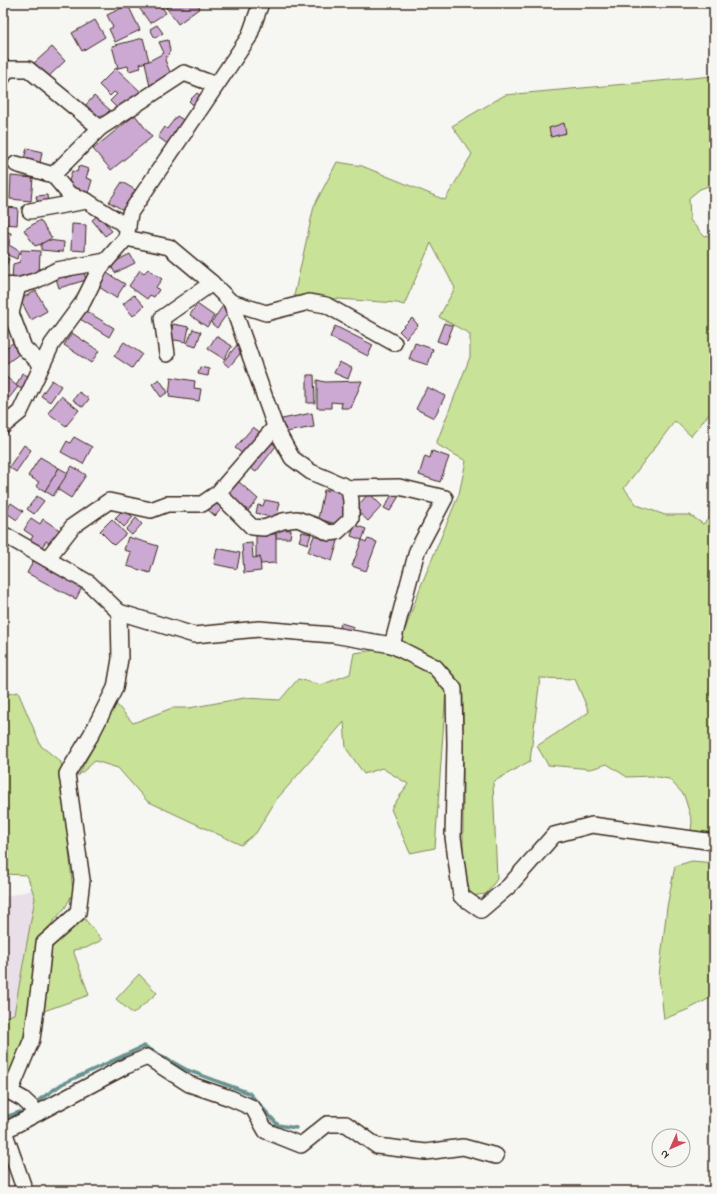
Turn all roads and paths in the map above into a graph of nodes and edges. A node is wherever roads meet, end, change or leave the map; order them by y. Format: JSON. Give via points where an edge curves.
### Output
{"nodes":[{"id":1,"x":261,"y":3,"type":"edge"},
{"id":2,"x":3,"y":77,"type":"edge"},
{"id":3,"x":216,"y":85,"type":"junction"},
{"id":4,"x":100,"y":128,"type":"junction"},
{"id":5,"x":16,"y":164,"type":"dead end"},
{"id":6,"x":52,"y":175,"type":"junction"},
{"id":7,"x":87,"y":201,"type":"junction"},
{"id":8,"x":30,"y":212,"type":"dead end"},
{"id":9,"x":127,"y":232,"type":"junction"},
{"id":10,"x":106,"y":261,"type":"junction"},
{"id":11,"x":212,"y":283,"type":"junction"},
{"id":12,"x":3,"y":285,"type":"edge"},
{"id":13,"x":18,"y":286,"type":"junction"},
{"id":14,"x":231,"y":302,"type":"junction"},
{"id":15,"x":394,"y":342,"type":"dead end"},
{"id":16,"x":167,"y":354,"type":"dead end"},
{"id":17,"x":42,"y":365,"type":"junction"},
{"id":18,"x":3,"y":426,"type":"edge"},
{"id":19,"x":275,"y":427,"type":"junction"},
{"id":20,"x":349,"y":488,"type":"junction"},
{"id":21,"x":218,"y":493,"type":"junction"},
{"id":22,"x":3,"y":534,"type":"edge"},
{"id":23,"x":48,"y":559,"type":"junction"},
{"id":24,"x":119,"y":612,"type":"junction"},
{"id":25,"x":392,"y":645,"type":"junction"},
{"id":26,"x":714,"y":842,"type":"edge"},
{"id":27,"x":7,"y":1090,"type":"edge"},
{"id":28,"x":38,"y":1113,"type":"junction"},
{"id":29,"x":496,"y":1156,"type":"dead end"},
{"id":30,"x":25,"y":1191,"type":"edge"}],
"edges":[{"from":1,"to":3,"type":"street","via":[[249,37]]},
{"from":2,"to":4,"type":"street","via":[[7,69],[28,69]]},
{"from":3,"to":4,"type":"street","via":[[184,73]]},
{"from":3,"to":9,"type":"street","via":[[130,213]]},
{"from":4,"to":6,"type":"street"},
{"from":5,"to":6,"type":"street"},
{"from":6,"to":7,"type":"street","via":[[69,194]]},
{"from":7,"to":8,"type":"street"},
{"from":7,"to":9,"type":"street"},
{"from":9,"to":10,"type":"street"},
{"from":9,"to":11,"type":"street","via":[[169,247]]},
{"from":10,"to":13,"type":"street","via":[[57,270]]},
{"from":10,"to":17,"type":"street","via":[[83,302],[52,344]]},
{"from":11,"to":14,"type":"street"},
{"from":11,"to":16,"type":"street","via":[[162,318]]},
{"from":12,"to":13,"type":"street"},
{"from":13,"to":17,"type":"street","via":[[11,313],[24,348]]},
{"from":14,"to":15,"type":"street","via":[[266,313],[309,302],[326,305]]},
{"from":14,"to":19,"type":"street"},
{"from":17,"to":18,"type":"street","via":[[20,412]]},
{"from":19,"to":20,"type":"street","via":[[292,458],[310,472]]},
{"from":19,"to":21,"type":"street"},
{"from":20,"to":21,"type":"street","via":[[351,519],[337,532],[329,533],[297,519],[264,528],[252,527]]},
{"from":20,"to":25,"type":"street","via":[[399,487],[445,498],[417,551]]},
{"from":21,"to":23,"type":"street","via":[[202,504],[167,504],[152,510],[109,501],[73,526]]},
{"from":22,"to":23,"type":"street"},
{"from":23,"to":24,"type":"street","via":[[89,583]]},
{"from":24,"to":25,"type":"street","via":[[194,635],[259,629],[333,635]]},
{"from":24,"to":27,"type":"street","via":[[120,659],[115,688],[67,774],[82,880],[78,913],[44,943],[32,1039]]},
{"from":25,"to":26,"type":"street","via":[[435,667],[454,689],[453,837],[461,896],[481,910],[509,886],[554,835],[592,825]]},
{"from":27,"to":28,"type":"street","via":[[23,1099]]},
{"from":28,"to":29,"type":"street","via":[[147,1057],[189,1084],[253,1108],[266,1131],[301,1145],[327,1124],[346,1124],[377,1146],[426,1152],[463,1147]]},
{"from":28,"to":30,"type":"street","via":[[4,1131]]}]}
